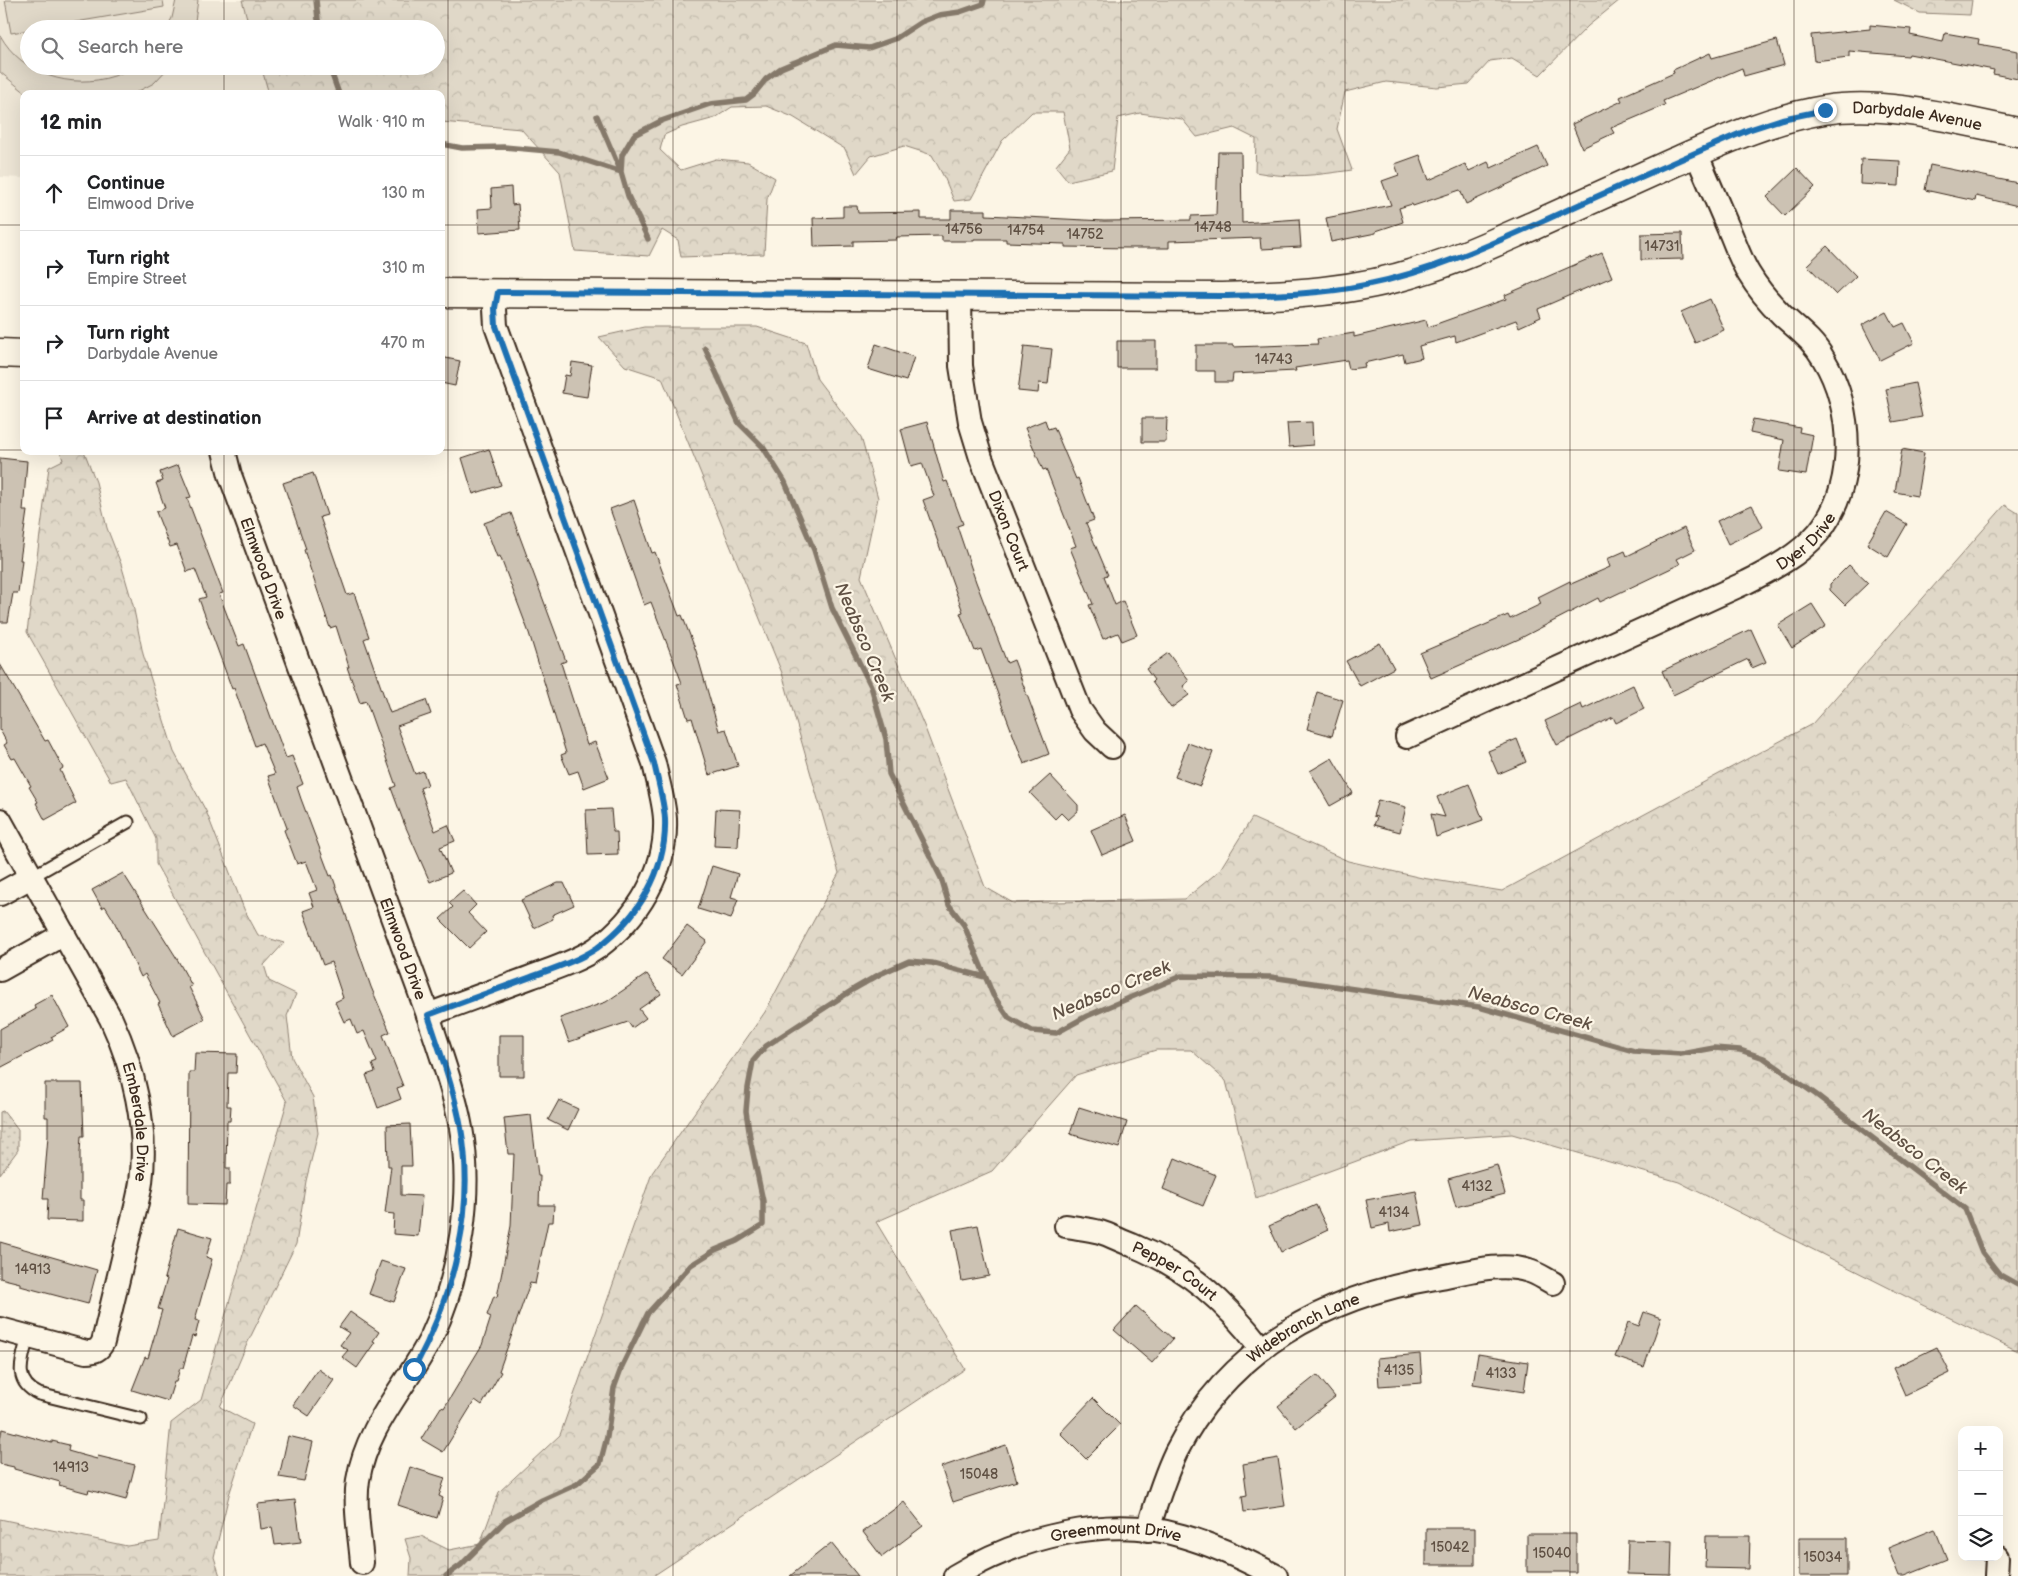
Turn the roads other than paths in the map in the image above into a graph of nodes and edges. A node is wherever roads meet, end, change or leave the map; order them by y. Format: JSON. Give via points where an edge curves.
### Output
{"nodes":[{"id":1,"x":2018,"y":132,"type":"edge"},
{"id":2,"x":1696,"y":153,"type":"junction"},
{"id":3,"x":445,"y":292,"type":"edge"},
{"id":4,"x":498,"y":292,"type":"junction"},
{"id":5,"x":960,"y":294,"type":"junction"},
{"id":6,"x":0,"y":353,"type":"edge"},
{"id":7,"x":20,"y":354,"type":"edge"},
{"id":8,"x":225,"y":455,"type":"edge"},
{"id":9,"x":1407,"y":737,"type":"dead end"},
{"id":10,"x":1112,"y":747,"type":"dead end"},
{"id":11,"x":0,"y":820,"type":"edge"},
{"id":12,"x":128,"y":822,"type":"dead end"},
{"id":13,"x":32,"y":877,"type":"junction"},
{"id":14,"x":0,"y":894,"type":"edge"},
{"id":15,"x":64,"y":934,"type":"junction"},
{"id":16,"x":0,"y":970,"type":"edge"},
{"id":17,"x":428,"y":1015,"type":"junction"},
{"id":18,"x":1066,"y":1226,"type":"dead end"},
{"id":19,"x":1553,"y":1283,"type":"dead end"},
{"id":20,"x":0,"y":1329,"type":"edge"},
{"id":21,"x":28,"y":1337,"type":"junction"},
{"id":22,"x":1261,"y":1348,"type":"junction"},
{"id":23,"x":141,"y":1418,"type":"dead end"},
{"id":24,"x":1148,"y":1530,"type":"junction"},
{"id":25,"x":1997,"y":1561,"type":"edge"},
{"id":26,"x":362,"y":1563,"type":"dead end"},
{"id":27,"x":955,"y":1576,"type":"edge"},
{"id":28,"x":1276,"y":1576,"type":"edge"},
{"id":29,"x":1996,"y":1576,"type":"edge"}],
"edges":[{"from":1,"to":2,"type":"street","name":"Darbydale Avenue","via":[[1902,110],[1825,110],[1748,130]]},
{"from":2,"to":5,"type":"street","name":"Darbydale Avenue","via":[[1477,250],[1420,272],[1366,285],[1272,296]]},
{"from":2,"to":9,"type":"street","name":"Dyer Drive","via":[[1747,272],[1763,295],[1807,336],[1835,382],[1843,408],[1846,437],[1845,465],[1834,509],[1798,553],[1756,578]]},
{"from":3,"to":4,"type":"street","name":"Darbydale Avenue"},
{"from":4,"to":5,"type":"street","name":"Darbydale Avenue"},
{"from":4,"to":17,"type":"street","via":[[496,326],[654,763],[665,819],[664,840],[651,886],[637,909],[620,929],[595,949],[559,966]]},
{"from":5,"to":10,"type":"street","name":"Dixon Court","via":[[961,366],[970,422],[982,458],[1080,710]]},
{"from":6,"to":7,"type":"street"},
{"from":8,"to":17,"type":"street","name":"Elmwood Drive"},
{"from":11,"to":13,"type":"street","name":"Emberdale Drive"},
{"from":12,"to":13,"type":"lane"},
{"from":13,"to":14,"type":"street"},
{"from":13,"to":15,"type":"street","name":"Emberdale Drive"},
{"from":15,"to":16,"type":"street"},
{"from":15,"to":21,"type":"street","name":"Emberdale Drive","via":[[111,1019],[126,1056],[142,1134],[141,1182],[100,1348],[86,1352]]},
{"from":17,"to":26,"type":"street","name":"Elmwood Drive","via":[[455,1100],[461,1130],[465,1199],[461,1237],[446,1298],[432,1334],[370,1439],[362,1465],[358,1499]]},
{"from":18,"to":22,"type":"street","name":"Pepper Court","via":[[1101,1232],[1185,1272],[1239,1319]]},
{"from":19,"to":22,"type":"street","name":"Widebranch Lane","via":[[1529,1271],[1502,1267],[1419,1281],[1360,1297],[1319,1313]]},
{"from":20,"to":21,"type":"street","name":"Emberdale Drive"},
{"from":21,"to":23,"type":"lane","via":[[21,1372],[26,1385],[32,1390]]},
{"from":22,"to":24,"type":"street","name":"Widebranch Lane","via":[[1239,1367],[1191,1426],[1161,1486]]},
{"from":24,"to":27,"type":"street","name":"Greenmount Drive","via":[[1087,1530],[1042,1538],[980,1561]]},
{"from":24,"to":28,"type":"street","name":"Greenmount Drive","via":[[1180,1535],[1217,1548]]},
{"from":25,"to":29,"type":"street"}]}
